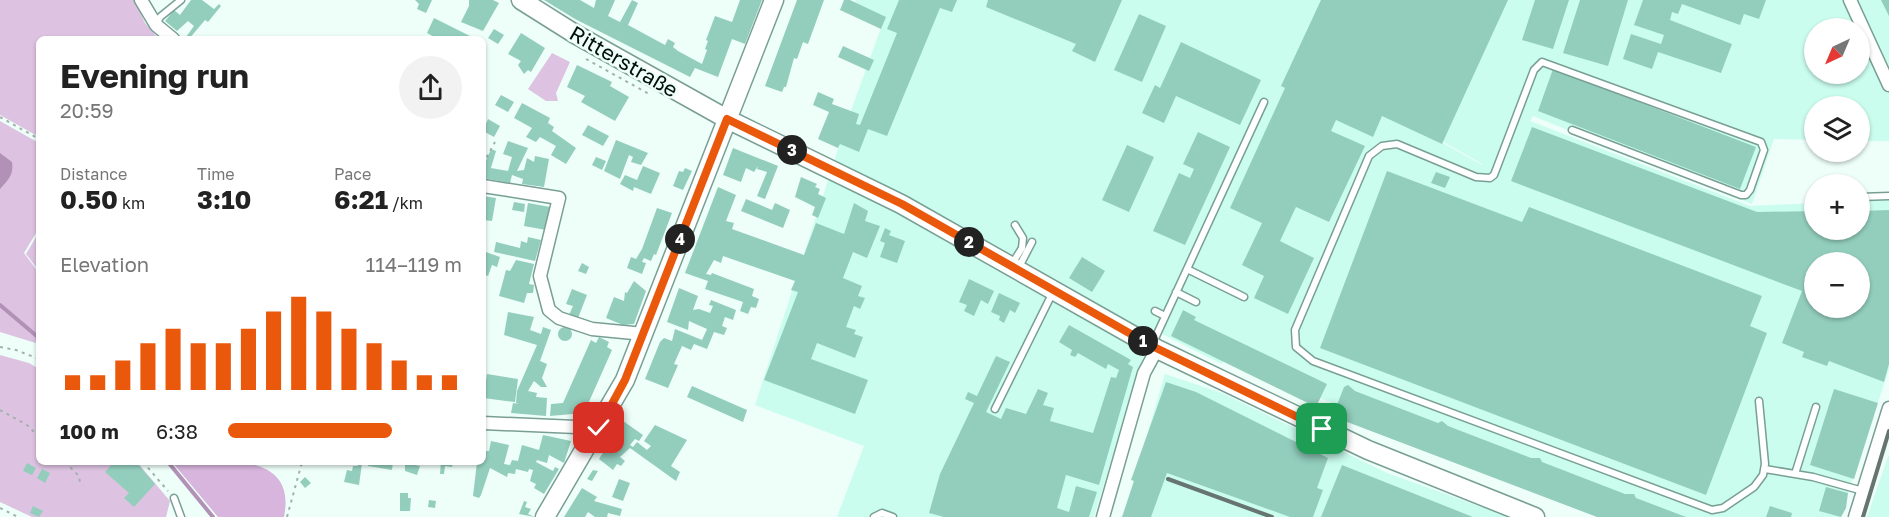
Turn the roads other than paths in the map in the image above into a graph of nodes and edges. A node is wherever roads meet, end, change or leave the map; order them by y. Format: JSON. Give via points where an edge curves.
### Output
{"nodes":[{"id":1,"x":141,"y":0,"type":"edge"},
{"id":2,"x":181,"y":0,"type":"edge"},
{"id":3,"x":521,"y":0,"type":"edge"},
{"id":4,"x":774,"y":0,"type":"edge"},
{"id":5,"x":1851,"y":0,"type":"edge"},
{"id":6,"x":156,"y":25,"type":"junction"},
{"id":7,"x":169,"y":36,"type":"edge"},
{"id":8,"x":1889,"y":85,"type":"edge"},
{"id":9,"x":1264,"y":102,"type":"dead end"},
{"id":10,"x":727,"y":119,"type":"junction"},
{"id":11,"x":1572,"y":130,"type":"dead end"},
{"id":12,"x":486,"y":186,"type":"edge"},
{"id":13,"x":1889,"y":196,"type":"edge"},
{"id":14,"x":1870,"y":197,"type":"edge"},
{"id":15,"x":1015,"y":225,"type":"dead end"},
{"id":16,"x":1032,"y":242,"type":"dead end"},
{"id":17,"x":1014,"y":268,"type":"junction"},
{"id":18,"x":1187,"y":268,"type":"junction"},
{"id":19,"x":1054,"y":291,"type":"junction"},
{"id":20,"x":1176,"y":292,"type":"junction"},
{"id":21,"x":1244,"y":297,"type":"dead end"},
{"id":22,"x":1196,"y":302,"type":"dead end"},
{"id":23,"x":1155,"y":311,"type":"dead end"},
{"id":24,"x":1165,"y":316,"type":"junction"},
{"id":25,"x":644,"y":334,"type":"junction"},
{"id":26,"x":1154,"y":347,"type":"junction"},
{"id":27,"x":1760,"y":401,"type":"dead end"},
{"id":28,"x":1816,"y":407,"type":"dead end"},
{"id":29,"x":1889,"y":408,"type":"edge"},
{"id":30,"x":995,"y":409,"type":"dead end"},
{"id":31,"x":486,"y":423,"type":"edge"},
{"id":32,"x":599,"y":428,"type":"junction"},
{"id":33,"x":1765,"y":470,"type":"junction"},
{"id":34,"x":1795,"y":474,"type":"junction"},
{"id":35,"x":1864,"y":491,"type":"junction"},
{"id":36,"x":174,"y":498,"type":"road end"},
{"id":37,"x":181,"y":517,"type":"edge"},
{"id":38,"x":545,"y":517,"type":"edge"},
{"id":39,"x":874,"y":517,"type":"edge"},
{"id":40,"x":893,"y":517,"type":"edge"},
{"id":41,"x":1103,"y":517,"type":"edge"},
{"id":42,"x":1535,"y":517,"type":"edge"},
{"id":43,"x":1856,"y":517,"type":"edge"}],
"edges":[{"from":1,"to":6,"type":"street"},
{"from":2,"to":6,"type":"lane"},
{"from":3,"to":10,"type":"main road","name":"Ritterstraße"},
{"from":4,"to":10,"type":"main road"},
{"from":5,"to":8,"type":"street"},
{"from":6,"to":7,"type":"street"},
{"from":9,"to":18,"type":"lane"},
{"from":10,"to":17,"type":"main road","name":"Ritterstraße","via":[[870,188]]},
{"from":10,"to":25,"type":"main road"},
{"from":11,"to":33,"type":"lane","via":[[1742,195],[1750,190],[1764,150],[1761,142],[1542,63],[1534,70],[1490,178],[1476,177],[1397,144],[1382,146],[1369,156],[1295,330],[1296,347],[1313,361],[1704,509],[1723,508],[1754,487]]},
{"from":12,"to":25,"type":"street","via":[[559,198],[540,276],[549,310],[559,318],[592,329]]},
{"from":13,"to":14,"type":"lane"},
{"from":15,"to":17,"type":"lane","via":[[1023,238]]},
{"from":16,"to":17,"type":"lane"},
{"from":17,"to":19,"type":"main road","name":"Ritterstraße"},
{"from":18,"to":20,"type":"lane"},
{"from":18,"to":21,"type":"lane"},
{"from":19,"to":26,"type":"main road","name":"Ritterstraße"},
{"from":19,"to":30,"type":"lane"},
{"from":20,"to":22,"type":"lane"},
{"from":20,"to":24,"type":"lane"},
{"from":23,"to":24,"type":"lane"},
{"from":24,"to":26,"type":"lane"},
{"from":25,"to":32,"type":"main road"},
{"from":26,"to":41,"type":"street"},
{"from":26,"to":42,"type":"main road","name":"Ritterstraße","via":[[1368,450]]},
{"from":27,"to":33,"type":"lane"},
{"from":28,"to":34,"type":"lane"},
{"from":29,"to":35,"type":"street"},
{"from":31,"to":32,"type":"street"},
{"from":32,"to":38,"type":"main road"},
{"from":33,"to":34,"type":"lane"},
{"from":34,"to":35,"type":"lane"},
{"from":35,"to":43,"type":"street"},
{"from":36,"to":37,"type":"lane"},
{"from":39,"to":40,"type":"lane","via":[[882,513]]}]}
